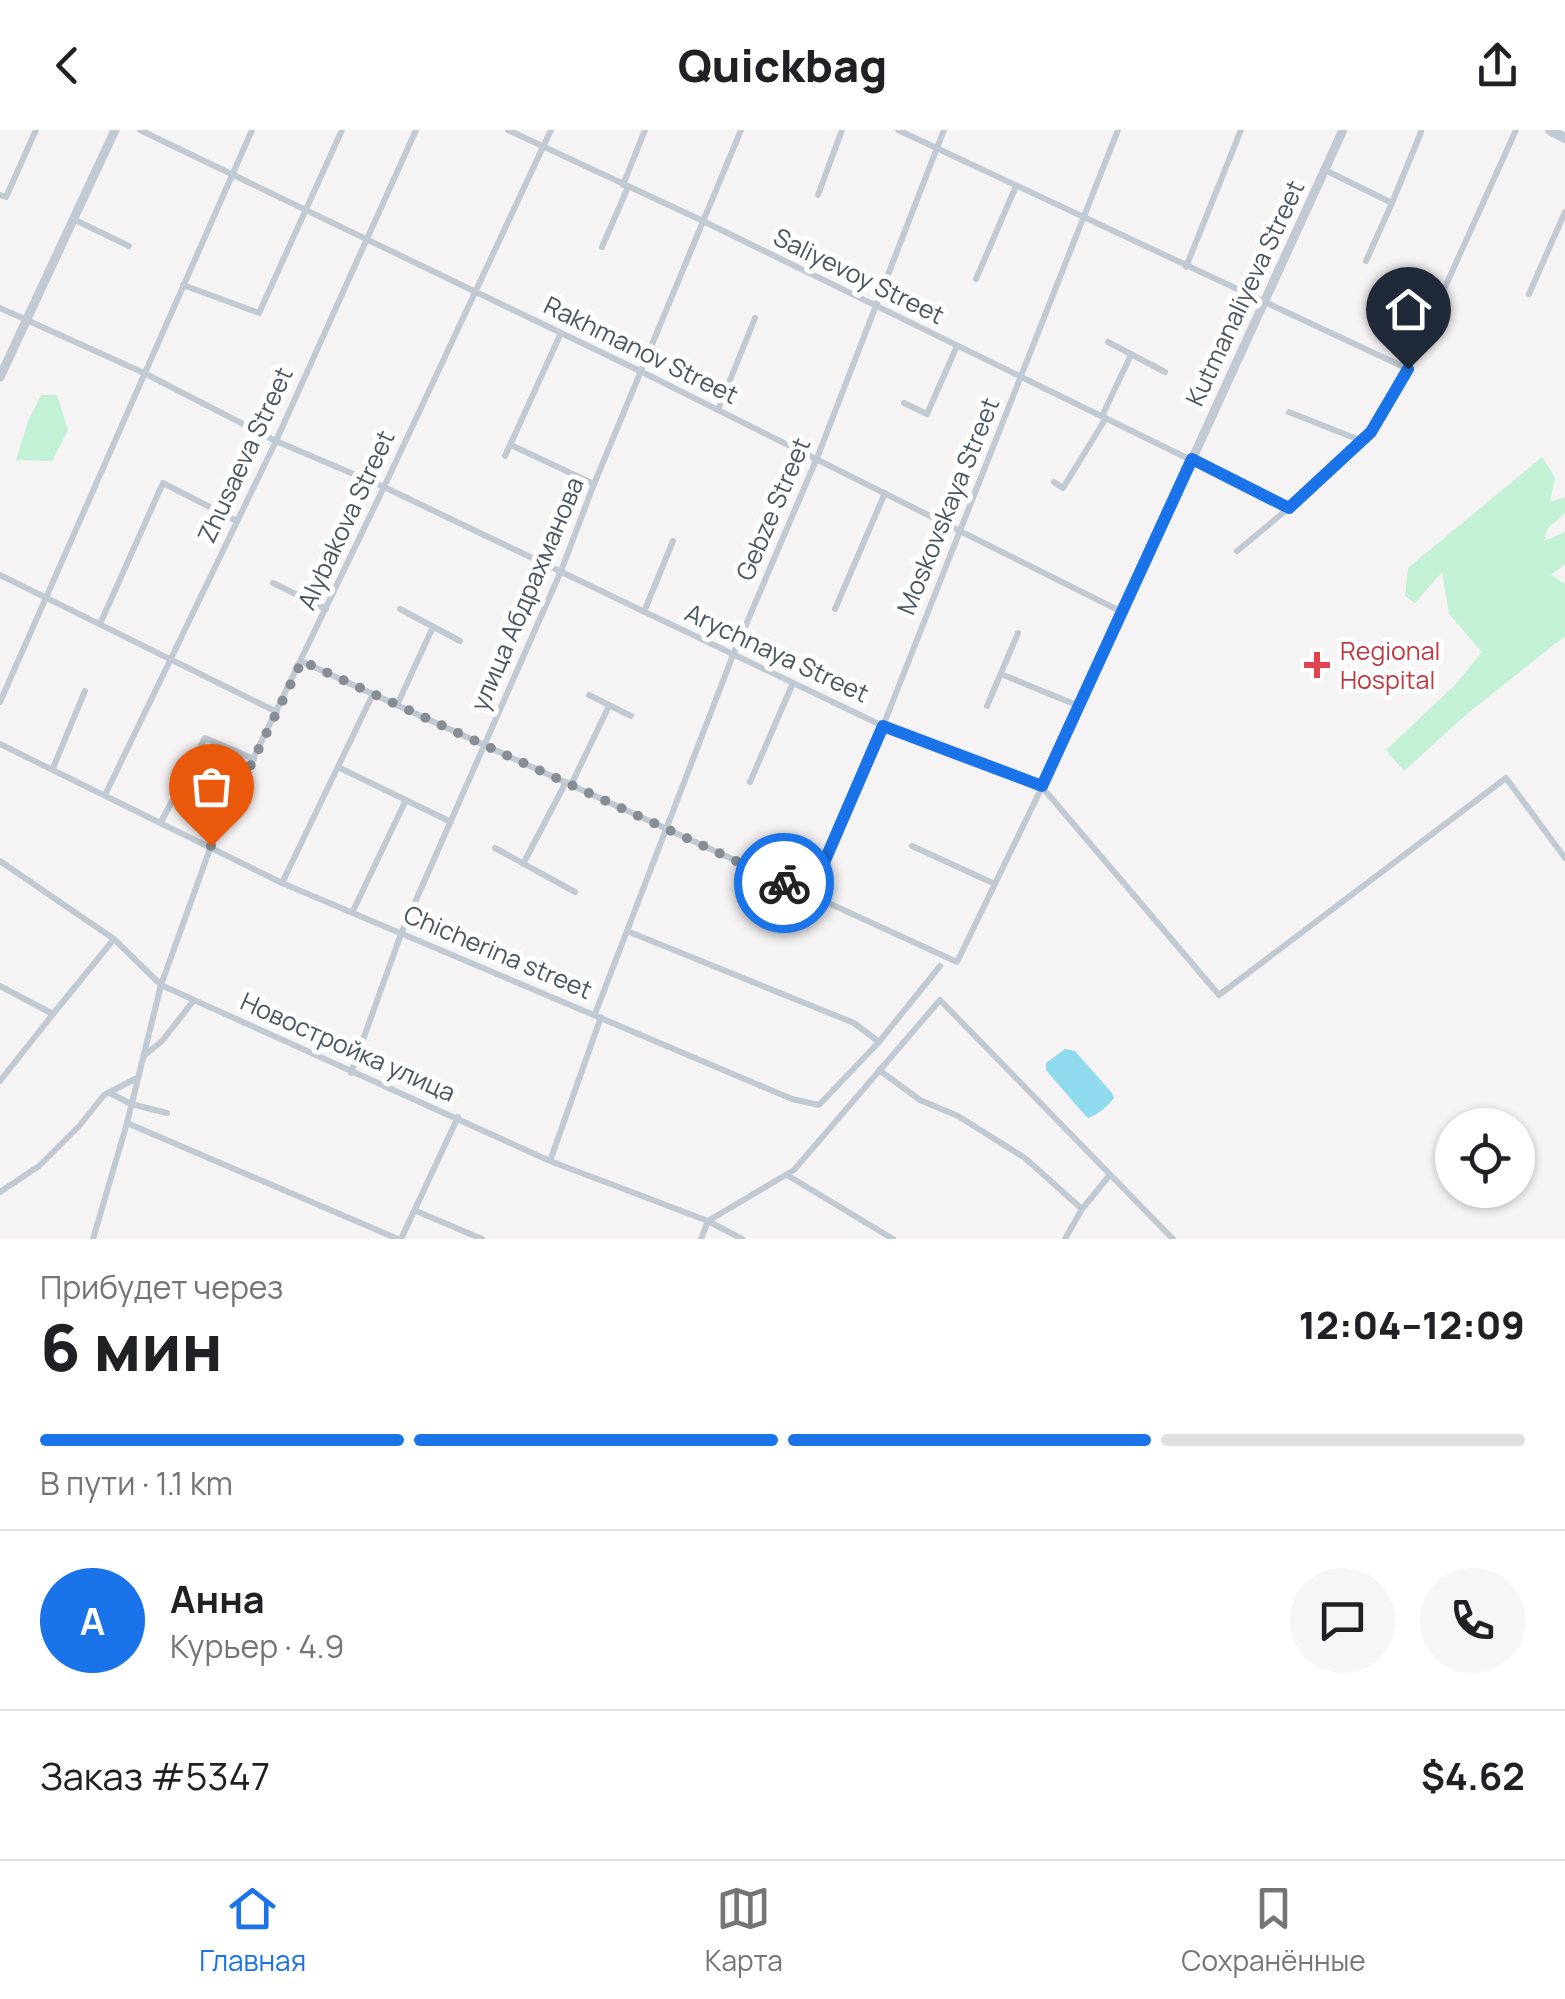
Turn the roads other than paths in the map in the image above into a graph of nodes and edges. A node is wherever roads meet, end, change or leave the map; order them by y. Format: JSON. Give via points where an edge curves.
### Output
{"nodes":[{"id":1,"x":36,"y":130,"type":"edge"},
{"id":2,"x":114,"y":130,"type":"edge"},
{"id":3,"x":140,"y":130,"type":"edge"},
{"id":4,"x":252,"y":130,"type":"edge"},
{"id":5,"x":342,"y":130,"type":"edge"},
{"id":6,"x":416,"y":130,"type":"edge"},
{"id":7,"x":508,"y":130,"type":"edge"},
{"id":8,"x":550,"y":130,"type":"edge"},
{"id":9,"x":645,"y":130,"type":"edge"},
{"id":10,"x":741,"y":130,"type":"edge"},
{"id":11,"x":842,"y":130,"type":"edge"},
{"id":12,"x":898,"y":130,"type":"edge"},
{"id":13,"x":944,"y":130,"type":"edge"},
{"id":14,"x":1118,"y":130,"type":"edge"},
{"id":15,"x":1241,"y":130,"type":"edge"},
{"id":16,"x":1343,"y":130,"type":"edge"},
{"id":17,"x":1516,"y":130,"type":"edge"},
{"id":18,"x":1550,"y":130,"type":"edge"},
{"id":19,"x":1421,"y":132,"type":"edge"},
{"id":20,"x":1565,"y":138,"type":"edge"},
{"id":21,"x":543,"y":147,"type":"junction"},
{"id":22,"x":937,"y":148,"type":"junction"},
{"id":23,"x":1324,"y":170,"type":"junction"},
{"id":24,"x":232,"y":176,"type":"junction"},
{"id":25,"x":625,"y":186,"type":"junction"},
{"id":26,"x":1016,"y":186,"type":"junction"},
{"id":27,"x":0,"y":195,"type":"edge"},
{"id":28,"x":818,"y":195,"type":"dead end"},
{"id":29,"x":1392,"y":203,"type":"junction"},
{"id":30,"x":306,"y":210,"type":"junction"},
{"id":31,"x":1565,"y":212,"type":"edge"},
{"id":32,"x":1082,"y":218,"type":"junction"},
{"id":33,"x":74,"y":219,"type":"junction"},
{"id":34,"x":703,"y":221,"type":"junction"},
{"id":35,"x":367,"y":238,"type":"junction"},
{"id":36,"x":129,"y":246,"type":"dead end"},
{"id":37,"x":602,"y":246,"type":"dead end"},
{"id":38,"x":1366,"y":261,"type":"dead end"},
{"id":39,"x":1186,"y":267,"type":"junction"},
{"id":40,"x":976,"y":280,"type":"dead end"},
{"id":41,"x":183,"y":285,"type":"junction"},
{"id":42,"x":476,"y":292,"type":"junction"},
{"id":43,"x":1528,"y":294,"type":"dead end"},
{"id":44,"x":1261,"y":302,"type":"junction"},
{"id":45,"x":876,"y":307,"type":"junction"},
{"id":46,"x":0,"y":308,"type":"edge"},
{"id":47,"x":756,"y":318,"type":"dead end"},
{"id":48,"x":25,"y":322,"type":"junction"},
{"id":49,"x":561,"y":333,"type":"junction"},
{"id":50,"x":1108,"y":342,"type":"dead end"},
{"id":51,"x":956,"y":346,"type":"junction"},
{"id":52,"x":1132,"y":355,"type":"junction"},
{"id":53,"x":1408,"y":369,"type":"junction"},
{"id":54,"x":642,"y":372,"type":"junction"},
{"id":55,"x":1165,"y":372,"type":"dead end"},
{"id":56,"x":144,"y":373,"type":"junction"},
{"id":57,"x":0,"y":377,"type":"edge"},
{"id":58,"x":1022,"y":377,"type":"junction"},
{"id":59,"x":904,"y":404,"type":"dead end"},
{"id":60,"x":718,"y":410,"type":"junction"},
{"id":61,"x":1290,"y":412,"type":"dead end"},
{"id":62,"x":1104,"y":417,"type":"junction"},
{"id":63,"x":276,"y":440,"type":"junction"},
{"id":64,"x":1362,"y":441,"type":"junction"},
{"id":65,"x":510,"y":445,"type":"junction"},
{"id":66,"x":505,"y":456,"type":"dead end"},
{"id":67,"x":816,"y":458,"type":"junction"},
{"id":68,"x":1192,"y":459,"type":"junction"},
{"id":69,"x":1054,"y":482,"type":"dead end"},
{"id":70,"x":594,"y":484,"type":"junction"},
{"id":71,"x":384,"y":487,"type":"junction"},
{"id":72,"x":885,"y":493,"type":"junction"},
{"id":73,"x":1289,"y":508,"type":"junction"},
{"id":74,"x":237,"y":520,"type":"junction"},
{"id":75,"x":958,"y":529,"type":"junction"},
{"id":76,"x":673,"y":541,"type":"dead end"},
{"id":77,"x":1237,"y":552,"type":"dead end"},
{"id":78,"x":560,"y":572,"type":"junction"},
{"id":79,"x":0,"y":575,"type":"edge"},
{"id":80,"x":273,"y":583,"type":"dead end"},
{"id":81,"x":45,"y":598,"type":"junction"},
{"id":82,"x":400,"y":609,"type":"dead end"},
{"id":83,"x":835,"y":609,"type":"dead end"},
{"id":84,"x":326,"y":610,"type":"junction"},
{"id":85,"x":644,"y":612,"type":"junction"},
{"id":86,"x":1122,"y":612,"type":"junction"},
{"id":87,"x":100,"y":624,"type":"junction"},
{"id":88,"x":433,"y":628,"type":"junction"},
{"id":89,"x":1018,"y":633,"type":"dead end"},
{"id":90,"x":460,"y":641,"type":"dead end"},
{"id":91,"x":732,"y":655,"type":"junction"},
{"id":92,"x":170,"y":657,"type":"junction"},
{"id":93,"x":302,"y":661,"type":"junction"},
{"id":94,"x":1000,"y":674,"type":"junction"},
{"id":95,"x":792,"y":684,"type":"junction"},
{"id":96,"x":85,"y":691,"type":"dead end"},
{"id":97,"x":373,"y":694,"type":"junction"},
{"id":98,"x":590,"y":695,"type":"dead end"},
{"id":99,"x":0,"y":702,"type":"edge"},
{"id":100,"x":397,"y":705,"type":"junction"},
{"id":101,"x":609,"y":706,"type":"junction"},
{"id":102,"x":987,"y":706,"type":"dead end"},
{"id":103,"x":1078,"y":706,"type":"junction"},
{"id":104,"x":277,"y":712,"type":"junction"},
{"id":105,"x":631,"y":716,"type":"dead end"},
{"id":106,"x":883,"y":726,"type":"junction"},
{"id":107,"x":0,"y":744,"type":"edge"},
{"id":108,"x":485,"y":745,"type":"junction"},
{"id":109,"x":255,"y":760,"type":"junction"},
{"id":110,"x":338,"y":767,"type":"junction"},
{"id":111,"x":52,"y":768,"type":"junction"},
{"id":112,"x":750,"y":782,"type":"dead end"},
{"id":113,"x":568,"y":784,"type":"junction"},
{"id":114,"x":1042,"y":786,"type":"junction"},
{"id":115,"x":105,"y":795,"type":"junction"},
{"id":116,"x":404,"y":802,"type":"junction"},
{"id":117,"x":161,"y":822,"type":"junction"},
{"id":118,"x":451,"y":822,"type":"junction"},
{"id":119,"x":665,"y":828,"type":"junction"},
{"id":120,"x":211,"y":846,"type":"junction"},
{"id":121,"x":912,"y":846,"type":"dead end"},
{"id":122,"x":495,"y":848,"type":"dead end"},
{"id":123,"x":1565,"y":858,"type":"edge"},
{"id":124,"x":0,"y":861,"type":"edge"},
{"id":125,"x":523,"y":864,"type":"junction"},
{"id":126,"x":282,"y":883,"type":"junction"},
{"id":127,"x":995,"y":884,"type":"junction"},
{"id":128,"x":576,"y":892,"type":"dead end"},
{"id":129,"x":810,"y":895,"type":"junction"},
{"id":130,"x":353,"y":910,"type":"junction"},
{"id":131,"x":627,"y":931,"type":"junction"},
{"id":132,"x":401,"y":934,"type":"junction"},
{"id":133,"x":114,"y":938,"type":"junction"},
{"id":134,"x":940,"y":966,"type":"dead end"},
{"id":135,"x":161,"y":985,"type":"junction"},
{"id":136,"x":0,"y":986,"type":"edge"},
{"id":137,"x":194,"y":1000,"type":"junction"},
{"id":138,"x":52,"y":1014,"type":"junction"},
{"id":139,"x":598,"y":1015,"type":"junction"},
{"id":140,"x":879,"y":1042,"type":"junction"},
{"id":141,"x":142,"y":1058,"type":"junction"},
{"id":142,"x":879,"y":1070,"type":"junction"},
{"id":143,"x":351,"y":1073,"type":"junction"},
{"id":144,"x":137,"y":1078,"type":"junction"},
{"id":145,"x":0,"y":1081,"type":"edge"},
{"id":146,"x":108,"y":1092,"type":"junction"},
{"id":147,"x":131,"y":1104,"type":"junction"},
{"id":148,"x":166,"y":1113,"type":"dead end"},
{"id":149,"x":458,"y":1117,"type":"junction"},
{"id":150,"x":127,"y":1123,"type":"junction"},
{"id":151,"x":550,"y":1161,"type":"junction"},
{"id":152,"x":786,"y":1175,"type":"junction"},
{"id":153,"x":1109,"y":1176,"type":"junction"},
{"id":154,"x":0,"y":1192,"type":"edge"},
{"id":155,"x":1082,"y":1209,"type":"junction"},
{"id":156,"x":416,"y":1211,"type":"junction"},
{"id":157,"x":708,"y":1221,"type":"junction"},
{"id":158,"x":93,"y":1239,"type":"edge"},
{"id":159,"x":400,"y":1239,"type":"edge"},
{"id":160,"x":482,"y":1239,"type":"edge"},
{"id":161,"x":702,"y":1239,"type":"edge"},
{"id":162,"x":742,"y":1239,"type":"edge"},
{"id":163,"x":893,"y":1239,"type":"edge"},
{"id":164,"x":1065,"y":1239,"type":"edge"},
{"id":165,"x":1173,"y":1239,"type":"edge"}],
"edges":[{"from":1,"to":27,"type":"street","via":[[6,198]]},
{"from":2,"to":33,"type":"street"},
{"from":3,"to":24,"type":"street","name":"Rakhmanov Street"},
{"from":4,"to":24,"type":"street"},
{"from":5,"to":30,"type":"street"},
{"from":6,"to":35,"type":"street","name":"Zhusaeva Street"},
{"from":7,"to":21,"type":"street","name":"Saliyevoy Street"},
{"from":8,"to":21,"type":"street","name":"Alybakova Street"},
{"from":9,"to":25,"type":"street"},
{"from":10,"to":34,"type":"street","name":"улица Абдрахманова"},
{"from":11,"to":28,"type":"street"},
{"from":12,"to":22,"type":"street"},
{"from":13,"to":22,"type":"street","name":"Gebze Street"},
{"from":14,"to":32,"type":"street","name":"Moskovskaya Street"},
{"from":15,"to":39,"type":"street"},
{"from":16,"to":23,"type":"street","name":"Kutmanaliyeva Street"},
{"from":17,"to":53,"type":"street"},
{"from":18,"to":20,"type":"main road"},
{"from":19,"to":29,"type":"street"},
{"from":21,"to":25,"type":"street","name":"Saliyevoy Street"},
{"from":21,"to":42,"type":"street","name":"Alybakova Street"},
{"from":22,"to":26,"type":"street"},
{"from":22,"to":45,"type":"street","name":"Gebze Street"},
{"from":23,"to":29,"type":"street"},
{"from":23,"to":44,"type":"street","name":"Kutmanaliyeva Street"},
{"from":24,"to":30,"type":"street","name":"Rakhmanov Street"},
{"from":24,"to":41,"type":"street"},
{"from":25,"to":34,"type":"street","name":"Saliyevoy Street"},
{"from":25,"to":37,"type":"street"},
{"from":26,"to":32,"type":"street"},
{"from":26,"to":40,"type":"street"},
{"from":29,"to":38,"type":"street"},
{"from":30,"to":35,"type":"street","name":"Rakhmanov Street"},
{"from":30,"to":41,"type":"street","via":[[259,313]]},
{"from":31,"to":43,"type":"street"},
{"from":32,"to":39,"type":"street"},
{"from":32,"to":58,"type":"street","name":"Moskovskaya Street"},
{"from":33,"to":36,"type":"street"},
{"from":33,"to":48,"type":"street"},
{"from":34,"to":45,"type":"street","name":"Saliyevoy Street"},
{"from":34,"to":54,"type":"street","name":"улица Абдрахманова"},
{"from":35,"to":42,"type":"street","name":"Rakhmanov Street"},
{"from":35,"to":63,"type":"street","name":"Zhusaeva Street"},
{"from":39,"to":44,"type":"street"},
{"from":41,"to":56,"type":"street"},
{"from":42,"to":49,"type":"street","name":"Rakhmanov Street"},
{"from":42,"to":71,"type":"street","name":"Alybakova Street"},
{"from":44,"to":53,"type":"street"},
{"from":44,"to":68,"type":"street","name":"Kutmanaliyeva Street"},
{"from":45,"to":51,"type":"street","name":"Saliyevoy Street"},
{"from":45,"to":67,"type":"street","name":"Gebze Street"},
{"from":46,"to":48,"type":"street","name":"Arychnaya Street"},
{"from":47,"to":60,"type":"street"},
{"from":48,"to":56,"type":"street","name":"Arychnaya Street"},
{"from":48,"to":57,"type":"street"},
{"from":49,"to":54,"type":"street","name":"Rakhmanov Street"},
{"from":49,"to":65,"type":"street"},
{"from":50,"to":52,"type":"street"},
{"from":51,"to":58,"type":"street","name":"Saliyevoy Street"},
{"from":51,"to":59,"type":"street","via":[[927,414]]},
{"from":52,"to":55,"type":"street"},
{"from":52,"to":62,"type":"street"},
{"from":53,"to":64,"type":"street"},
{"from":54,"to":60,"type":"street","name":"Rakhmanov Street"},
{"from":54,"to":70,"type":"street","name":"улица Абдрахманова"},
{"from":56,"to":63,"type":"street","name":"Arychnaya Street"},
{"from":56,"to":81,"type":"street"},
{"from":58,"to":62,"type":"street","name":"Saliyevoy Street"},
{"from":58,"to":75,"type":"street","name":"Moskovskaya Street"},
{"from":60,"to":67,"type":"street","name":"Rakhmanov Street"},
{"from":61,"to":64,"type":"street"},
{"from":62,"to":68,"type":"street","name":"Saliyevoy Street"},
{"from":62,"to":69,"type":"street","via":[[1062,488]]},
{"from":63,"to":71,"type":"street","name":"Arychnaya Street"},
{"from":63,"to":74,"type":"street","name":"Zhusaeva Street"},
{"from":64,"to":73,"type":"street"},
{"from":65,"to":66,"type":"street"},
{"from":65,"to":70,"type":"street"},
{"from":67,"to":72,"type":"street","name":"Rakhmanov Street"},
{"from":67,"to":91,"type":"street","name":"Gebze Street"},
{"from":68,"to":73,"type":"street","name":"Saliyevoy Street"},
{"from":68,"to":86,"type":"street","name":"Kutmanaliyeva Street"},
{"from":70,"to":78,"type":"street","name":"улица Абдрахманова"},
{"from":71,"to":78,"type":"street","name":"Arychnaya Street"},
{"from":71,"to":84,"type":"street","name":"Alybakova Street"},
{"from":72,"to":75,"type":"street","name":"Rakhmanov Street"},
{"from":72,"to":83,"type":"street"},
{"from":73,"to":77,"type":"street"},
{"from":74,"to":87,"type":"street","via":[[163,483]]},
{"from":74,"to":92,"type":"street","name":"Zhusaeva Street"},
{"from":75,"to":86,"type":"street","name":"Rakhmanov Street"},
{"from":75,"to":106,"type":"street","name":"Moskovskaya Street"},
{"from":76,"to":85,"type":"street"},
{"from":78,"to":85,"type":"street","name":"Arychnaya Street"},
{"from":78,"to":108,"type":"street","name":"улица Абдрахманова"},
{"from":79,"to":81,"type":"street"},
{"from":80,"to":84,"type":"street"},
{"from":81,"to":87,"type":"street"},
{"from":81,"to":99,"type":"street"},
{"from":82,"to":88,"type":"street"},
{"from":84,"to":93,"type":"street","name":"Alybakova Street"},
{"from":85,"to":91,"type":"street","name":"Arychnaya Street"},
{"from":86,"to":103,"type":"street","name":"Kutmanaliyeva Street"},
{"from":87,"to":92,"type":"street"},
{"from":88,"to":90,"type":"street"},
{"from":88,"to":100,"type":"street"},
{"from":89,"to":94,"type":"street"},
{"from":91,"to":95,"type":"street","name":"Arychnaya Street"},
{"from":91,"to":119,"type":"street","name":"Gebze Street"},
{"from":92,"to":104,"type":"street"},
{"from":92,"to":115,"type":"street","name":"Zhusaeva Street"},
{"from":93,"to":97,"type":"street"},
{"from":93,"to":104,"type":"street","name":"Alybakova Street"},
{"from":94,"to":102,"type":"street"},
{"from":94,"to":103,"type":"street"},
{"from":95,"to":106,"type":"street","name":"Arychnaya Street"},
{"from":95,"to":112,"type":"street"},
{"from":96,"to":111,"type":"street"},
{"from":97,"to":100,"type":"street"},
{"from":97,"to":110,"type":"street"},
{"from":98,"to":101,"type":"street"},
{"from":100,"to":108,"type":"street"},
{"from":101,"to":105,"type":"street"},
{"from":101,"to":113,"type":"street"},
{"from":103,"to":114,"type":"street","name":"Kutmanaliyeva Street"},
{"from":104,"to":109,"type":"street","name":"Alybakova Street"},
{"from":106,"to":114,"type":"street","name":"Arychnaya Street"},
{"from":106,"to":129,"type":"street","name":"Moskovskaya Street"},
{"from":107,"to":111,"type":"street","name":"Chicherina street"},
{"from":108,"to":113,"type":"street"},
{"from":108,"to":118,"type":"street","name":"улица Абдрахманова"},
{"from":109,"to":117,"type":"street","via":[[206,738]]},
{"from":109,"to":120,"type":"street","name":"Alybakova Street"},
{"from":110,"to":116,"type":"street"},
{"from":110,"to":126,"type":"street"},
{"from":111,"to":115,"type":"street","name":"Chicherina street"},
{"from":113,"to":119,"type":"street"},
{"from":113,"to":125,"type":"street"},
{"from":114,"to":123,"type":"street","name":"Arychnaya Street","via":[[1219,995],[1506,778]]},
{"from":114,"to":127,"type":"street","name":"Kutmanaliyeva Street"},
{"from":115,"to":117,"type":"street","name":"Chicherina street"},
{"from":116,"to":118,"type":"street"},
{"from":116,"to":130,"type":"street"},
{"from":117,"to":120,"type":"street","name":"Chicherina street"},
{"from":118,"to":132,"type":"street","name":"улица Абдрахманова"},
{"from":119,"to":129,"type":"street"},
{"from":119,"to":131,"type":"street","name":"Gebze Street"},
{"from":120,"to":126,"type":"street","name":"Chicherina street"},
{"from":120,"to":135,"type":"street","name":"Alybakova Street"},
{"from":121,"to":127,"type":"street"},
{"from":122,"to":125,"type":"street"},
{"from":124,"to":133,"type":"street","name":"Новостройка улица"},
{"from":125,"to":128,"type":"street"},
{"from":126,"to":130,"type":"street","name":"Chicherina street"},
{"from":127,"to":129,"type":"street","name":"Kutmanaliyeva Street","via":[[957,962]]},
{"from":130,"to":132,"type":"street","name":"Chicherina street"},
{"from":131,"to":139,"type":"street","name":"Gebze Street"},
{"from":131,"to":140,"type":"street","via":[[844,1020]]},
{"from":132,"to":139,"type":"street","name":"Chicherina street"},
{"from":132,"to":143,"type":"street","name":"улица Абдрахманова"},
{"from":133,"to":135,"type":"street","name":"Новостройка улица"},
{"from":133,"to":138,"type":"street"},
{"from":134,"to":140,"type":"street","name":"Chicherina street"},
{"from":135,"to":137,"type":"street","name":"Новостройка улица"},
{"from":135,"to":141,"type":"street","name":"Alybakova Street"},
{"from":136,"to":138,"type":"street"},
{"from":137,"to":141,"type":"street"},
{"from":137,"to":143,"type":"street","name":"Новостройка улица"},
{"from":138,"to":145,"type":"street"},
{"from":139,"to":140,"type":"street","name":"Chicherina street","via":[[819,1105]]},
{"from":139,"to":151,"type":"street","name":"Gebze Street"},
{"from":141,"to":144,"type":"street","name":"Alybakova Street"},
{"from":142,"to":152,"type":"street"},
{"from":142,"to":153,"type":"street","via":[[940,1000]]},
{"from":142,"to":155,"type":"street","via":[[1024,1158]]},
{"from":143,"to":149,"type":"street","name":"Новостройка улица"},
{"from":144,"to":146,"type":"street"},
{"from":144,"to":147,"type":"street","name":"Alybakova Street"},
{"from":146,"to":147,"type":"street"},
{"from":146,"to":154,"type":"street","via":[[38,1166]]},
{"from":147,"to":148,"type":"street"},
{"from":147,"to":150,"type":"street","name":"Alybakova Street"},
{"from":149,"to":151,"type":"street","name":"Новостройка улица"},
{"from":149,"to":156,"type":"street"},
{"from":150,"to":158,"type":"street","name":"Alybakova Street"},
{"from":150,"to":159,"type":"street"},
{"from":151,"to":157,"type":"street","name":"Новостройка улица"},
{"from":152,"to":157,"type":"street"},
{"from":152,"to":163,"type":"street"},
{"from":153,"to":155,"type":"street"},
{"from":153,"to":165,"type":"street"},
{"from":155,"to":164,"type":"street"},
{"from":156,"to":159,"type":"street"},
{"from":156,"to":160,"type":"street"},
{"from":157,"to":161,"type":"street"},
{"from":157,"to":162,"type":"street","name":"Новостройка улица"}]}
